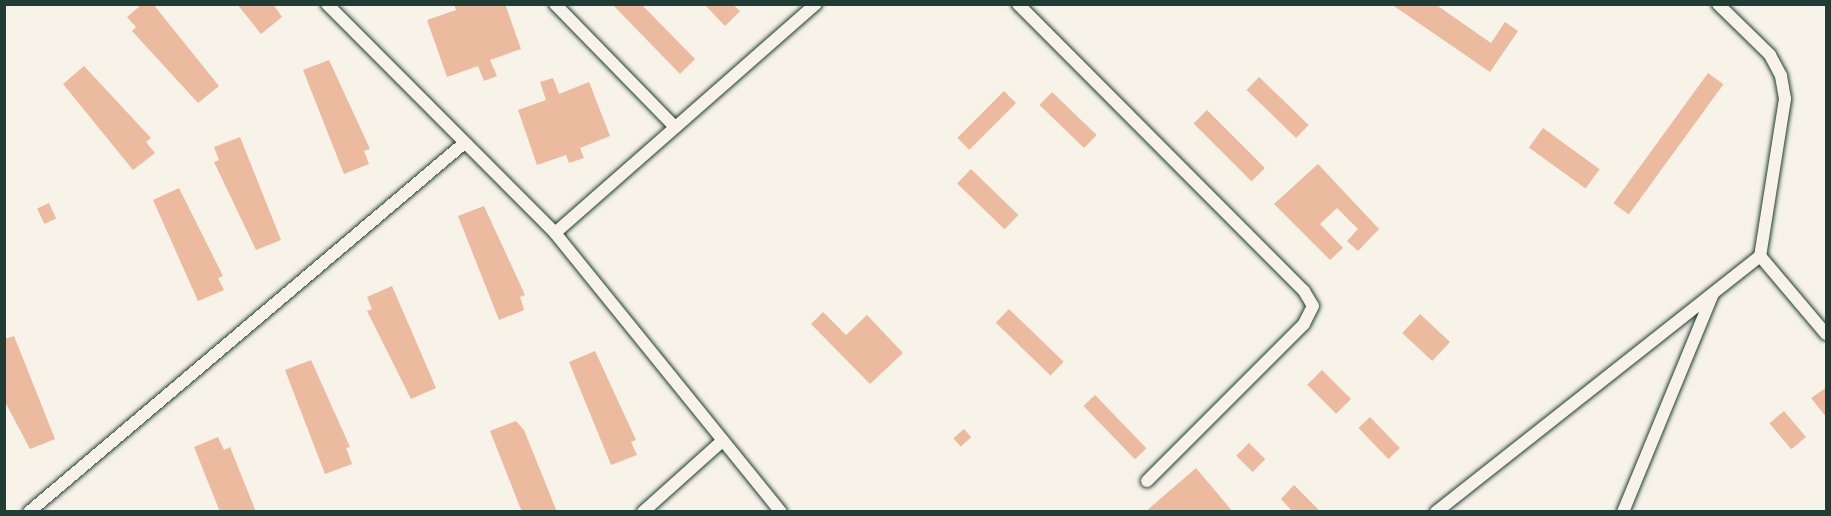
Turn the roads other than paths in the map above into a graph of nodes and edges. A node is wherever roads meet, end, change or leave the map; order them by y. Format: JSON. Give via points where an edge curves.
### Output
{"nodes":[{"id":1,"x":327,"y":4,"type":"edge"},
{"id":2,"x":555,"y":4,"type":"edge"},
{"id":3,"x":816,"y":4,"type":"edge"},
{"id":4,"x":1018,"y":4,"type":"edge"},
{"id":5,"x":1718,"y":4,"type":"edge"},
{"id":6,"x":802,"y":9,"type":"edge"},
{"id":7,"x":675,"y":127,"type":"junction"},
{"id":8,"x":462,"y":145,"type":"junction"},
{"id":9,"x":555,"y":234,"type":"junction"},
{"id":10,"x":1760,"y":256,"type":"junction"},
{"id":11,"x":1713,"y":293,"type":"junction"},
{"id":12,"x":1827,"y":334,"type":"edge"},
{"id":13,"x":722,"y":441,"type":"junction"},
{"id":14,"x":1147,"y":481,"type":"dead end"},
{"id":15,"x":29,"y":512,"type":"edge"},
{"id":16,"x":643,"y":512,"type":"edge"},
{"id":17,"x":781,"y":512,"type":"edge"},
{"id":18,"x":1436,"y":512,"type":"edge"},
{"id":19,"x":1623,"y":512,"type":"edge"}],
"edges":[{"from":1,"to":8,"type":"street"},
{"from":2,"to":7,"type":"street"},
{"from":3,"to":6,"type":"street"},
{"from":4,"to":14,"type":"street","via":[[1304,291],[1313,306],[1304,324]]},
{"from":5,"to":10,"type":"street","via":[[1770,55],[1781,76],[1785,99]]},
{"from":6,"to":7,"type":"street"},
{"from":7,"to":9,"type":"street"},
{"from":8,"to":9,"type":"street"},
{"from":8,"to":15,"type":"street"},
{"from":9,"to":13,"type":"street"},
{"from":10,"to":11,"type":"street"},
{"from":10,"to":12,"type":"street"},
{"from":11,"to":18,"type":"street"},
{"from":11,"to":19,"type":"street"},
{"from":13,"to":16,"type":"street"},
{"from":13,"to":17,"type":"street"}]}
